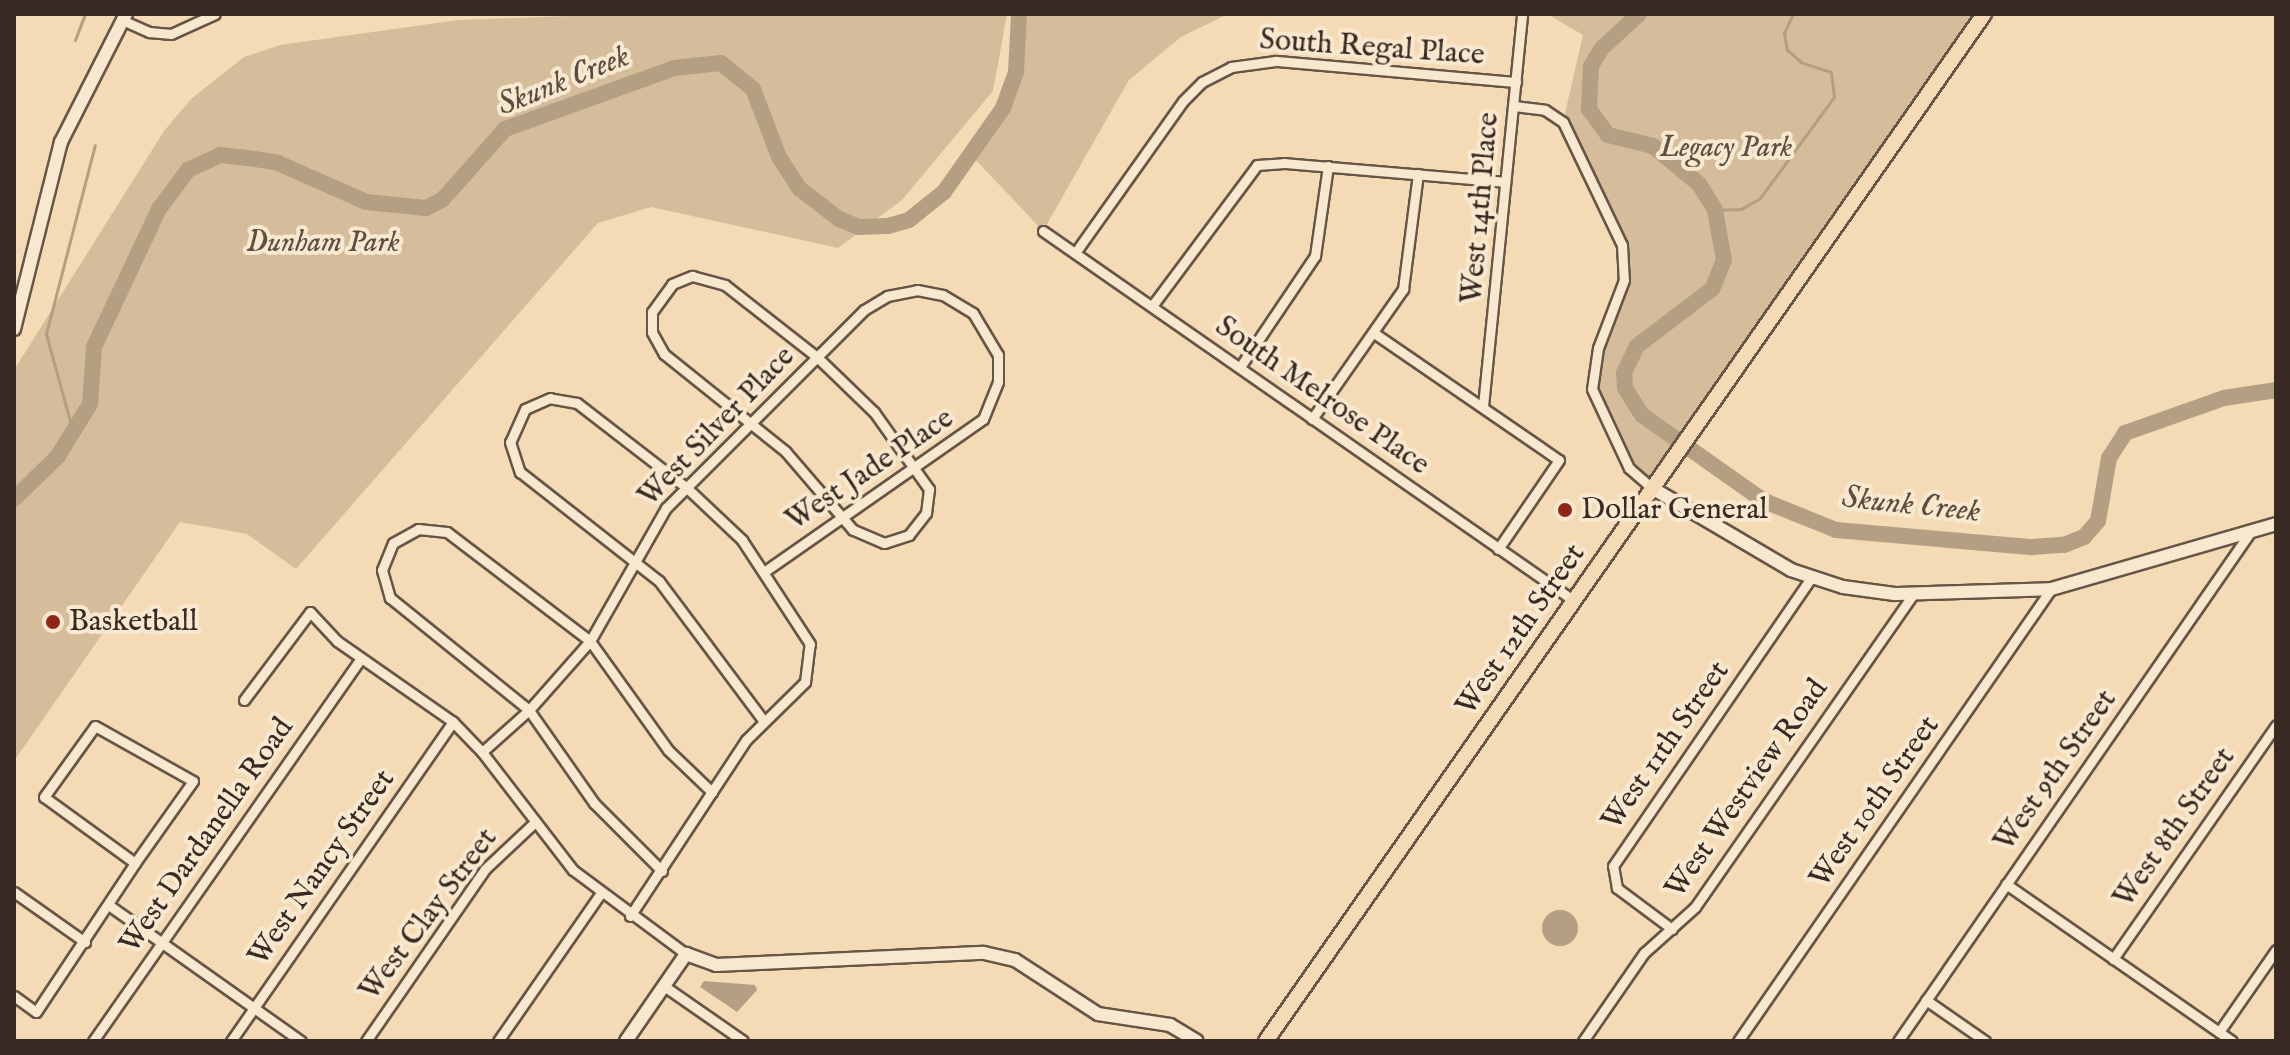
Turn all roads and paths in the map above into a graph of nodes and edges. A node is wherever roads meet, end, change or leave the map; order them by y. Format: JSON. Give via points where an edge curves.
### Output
{"nodes":[{"id":1,"x":215,"y":14,"type":"edge"},
{"id":2,"x":1522,"y":14,"type":"edge"},
{"id":3,"x":1984,"y":14,"type":"edge"},
{"id":4,"x":124,"y":17,"type":"edge"},
{"id":5,"x":1516,"y":82,"type":"junction"},
{"id":6,"x":1514,"y":106,"type":"junction"},
{"id":7,"x":1328,"y":166,"type":"junction"},
{"id":8,"x":1418,"y":174,"type":"junction"},
{"id":9,"x":1505,"y":182,"type":"junction"},
{"id":10,"x":1043,"y":231,"type":"dead end"},
{"id":11,"x":1075,"y":253,"type":"junction"},
{"id":12,"x":1152,"y":306,"type":"junction"},
{"id":13,"x":973,"y":313,"type":"joint"},
{"id":14,"x":14,"y":329,"type":"edge"},
{"id":15,"x":1374,"y":333,"type":"junction"},
{"id":16,"x":818,"y":358,"type":"junction"},
{"id":17,"x":1240,"y":367,"type":"junction"},
{"id":18,"x":1483,"y":406,"type":"junction"},
{"id":19,"x":1312,"y":419,"type":"junction"},
{"id":20,"x":755,"y":425,"type":"junction"},
{"id":21,"x":917,"y":468,"type":"junction"},
{"id":22,"x":687,"y":488,"type":"junction"},
{"id":23,"x":1652,"y":488,"type":"junction"},
{"id":24,"x":842,"y":520,"type":"junction"},
{"id":25,"x":2276,"y":524,"type":"edge"},
{"id":26,"x":2253,"y":529,"type":"junction"},
{"id":27,"x":1498,"y":549,"type":"junction"},
{"id":28,"x":634,"y":561,"type":"junction"},
{"id":29,"x":765,"y":571,"type":"junction"},
{"id":30,"x":1811,"y":578,"type":"junction"},
{"id":31,"x":2051,"y":589,"type":"junction"},
{"id":32,"x":1913,"y":595,"type":"junction"},
{"id":33,"x":1573,"y":600,"type":"junction"},
{"id":34,"x":590,"y":641,"type":"junction"},
{"id":35,"x":361,"y":658,"type":"junction"},
{"id":36,"x":244,"y":700,"type":"dead end"},
{"id":37,"x":529,"y":710,"type":"junction"},
{"id":38,"x":763,"y":720,"type":"junction"},
{"id":39,"x":453,"y":722,"type":"junction"},
{"id":40,"x":2276,"y":725,"type":"edge"},
{"id":41,"x":482,"y":752,"type":"junction"},
{"id":42,"x":712,"y":792,"type":"junction"},
{"id":43,"x":535,"y":822,"type":"junction"},
{"id":44,"x":135,"y":863,"type":"junction"},
{"id":45,"x":662,"y":871,"type":"junction"},
{"id":46,"x":2006,"y":884,"type":"junction"},
{"id":47,"x":14,"y":892,"type":"edge"},
{"id":48,"x":600,"y":894,"type":"junction"},
{"id":49,"x":110,"y":906,"type":"junction"},
{"id":50,"x":630,"y":916,"type":"junction"},
{"id":51,"x":1672,"y":929,"type":"junction"},
{"id":52,"x":85,"y":942,"type":"junction"},
{"id":53,"x":161,"y":943,"type":"junction"},
{"id":54,"x":2276,"y":950,"type":"edge"},
{"id":55,"x":686,"y":954,"type":"junction"},
{"id":56,"x":2113,"y":959,"type":"junction"},
{"id":57,"x":664,"y":986,"type":"junction"},
{"id":58,"x":14,"y":996,"type":"edge"},
{"id":59,"x":1926,"y":1000,"type":"junction"},
{"id":60,"x":254,"y":1008,"type":"junction"},
{"id":61,"x":2219,"y":1032,"type":"junction"},
{"id":62,"x":93,"y":1041,"type":"edge"},
{"id":63,"x":231,"y":1041,"type":"edge"},
{"id":64,"x":301,"y":1041,"type":"edge"},
{"id":65,"x":366,"y":1041,"type":"edge"},
{"id":66,"x":498,"y":1041,"type":"edge"},
{"id":67,"x":626,"y":1041,"type":"edge"},
{"id":68,"x":743,"y":1041,"type":"edge"},
{"id":69,"x":1197,"y":1041,"type":"edge"},
{"id":70,"x":1266,"y":1041,"type":"edge"},
{"id":71,"x":1583,"y":1041,"type":"edge"},
{"id":72,"x":1738,"y":1041,"type":"edge"},
{"id":73,"x":1898,"y":1041,"type":"edge"},
{"id":74,"x":1985,"y":1041,"type":"edge"},
{"id":75,"x":2232,"y":1041,"type":"edge"}],
"edges":[{"from":1,"to":4,"type":"street","via":[[171,34],[149,32]]},
{"from":2,"to":5,"type":"street","name":"West 14th Place"},
{"from":3,"to":23,"type":"main road","name":"West 12th Street"},
{"from":4,"to":14,"type":"street","via":[[61,142]]},
{"from":5,"to":6,"type":"street","name":"West 14th Place"},
{"from":5,"to":11,"type":"street","name":"South Regal Place","via":[[1276,61],[1231,67],[1202,82],[1183,101]]},
{"from":6,"to":9,"type":"street","name":"West 14th Place"},
{"from":6,"to":23,"type":"street","via":[[1552,112],[1563,122],[1622,245],[1624,280],[1598,348],[1592,389],[1629,468]]},
{"from":7,"to":8,"type":"street"},
{"from":7,"to":12,"type":"street","via":[[1253,167]]},
{"from":7,"to":17,"type":"street","via":[[1315,256]]},
{"from":8,"to":9,"type":"street"},
{"from":8,"to":15,"type":"street","via":[[1406,280]]},
{"from":9,"to":18,"type":"street","name":"West 14th Place"},
{"from":10,"to":11,"type":"street","name":"South Melrose Place"},
{"from":11,"to":12,"type":"street","name":"South Melrose Place"},
{"from":12,"to":17,"type":"street","name":"South Melrose Place"},
{"from":13,"to":16,"type":"street","name":"West Silver Place","via":[[936,293],[887,296],[864,310]]},
{"from":13,"to":21,"type":"street","name":"West Jade Place","via":[[996,348],[995,395],[978,425]]},
{"from":15,"to":18,"type":"street"},
{"from":15,"to":19,"type":"street"},
{"from":16,"to":20,"type":"street","name":"West Silver Place"},
{"from":16,"to":20,"type":"street","via":[[718,281],[692,276],[662,293],[651,325],[659,348]]},
{"from":16,"to":21,"type":"street","via":[[874,412]]},
{"from":17,"to":19,"type":"street","name":"South Melrose Place"},
{"from":18,"to":27,"type":"street","via":[[1559,460]]},
{"from":19,"to":27,"type":"street","name":"South Melrose Place"},
{"from":20,"to":22,"type":"street","name":"West Silver Place"},
{"from":20,"to":24,"type":"street","via":[[803,470]]},
{"from":21,"to":24,"type":"street","name":"West Jade Place"},
{"from":21,"to":24,"type":"street","via":[[930,498],[909,535],[877,542]]},
{"from":22,"to":28,"type":"street","name":"West Silver Place","via":[[657,519]]},
{"from":22,"to":28,"type":"street","via":[[577,403],[542,399],[520,414],[510,442],[520,472]]},
{"from":22,"to":29,"type":"street","via":[[730,526]]},
{"from":23,"to":30,"type":"street"},
{"from":23,"to":33,"type":"main road","name":"West 12th Street"},
{"from":24,"to":29,"type":"street","name":"West Jade Place"},
{"from":25,"to":26,"type":"street"},
{"from":26,"to":31,"type":"street"},
{"from":26,"to":46,"type":"street","name":"West 9th Street"},
{"from":27,"to":33,"type":"street","name":"South Melrose Place"},
{"from":28,"to":34,"type":"street","name":"West Silver Place"},
{"from":28,"to":38,"type":"street","via":[[670,595]]},
{"from":29,"to":38,"type":"street","via":[[810,644],[805,682]]},
{"from":30,"to":32,"type":"street"},
{"from":30,"to":51,"type":"street","name":"West 11th Street","via":[[1613,866],[1617,888]]},
{"from":31,"to":32,"type":"street"},
{"from":31,"to":72,"type":"street","name":"West 10th Street"},
{"from":32,"to":51,"type":"street","name":"West Westview Road","via":[[1695,907]]},
{"from":33,"to":70,"type":"main road","name":"West 12th Street"},
{"from":34,"to":37,"type":"street","name":"West Silver Place"},
{"from":34,"to":37,"type":"street","via":[[447,532],[418,529],[393,543],[382,570],[390,598]]},
{"from":34,"to":42,"type":"street","via":[[668,750]]},
{"from":35,"to":36,"type":"street","via":[[310,612]]},
{"from":35,"to":39,"type":"street"},
{"from":35,"to":53,"type":"street","name":"West Dardanella Road"},
{"from":37,"to":41,"type":"street","name":"West Silver Place"},
{"from":37,"to":45,"type":"street","via":[[594,803]]},
{"from":38,"to":42,"type":"street"},
{"from":39,"to":41,"type":"street"},
{"from":39,"to":60,"type":"street","name":"West Nancy Street"},
{"from":40,"to":56,"type":"street","name":"West 8th Street"},
{"from":41,"to":43,"type":"street"},
{"from":42,"to":45,"type":"street"},
{"from":43,"to":48,"type":"street","via":[[561,857]]},
{"from":43,"to":65,"type":"street","name":"West Clay Street","via":[[485,869]]},
{"from":44,"to":44,"type":"street","via":[[193,781],[95,726],[44,797]]},
{"from":44,"to":49,"type":"street"},
{"from":45,"to":50,"type":"street"},
{"from":46,"to":56,"type":"street"},
{"from":46,"to":59,"type":"street","name":"West 9th Street"},
{"from":47,"to":52,"type":"street"},
{"from":48,"to":50,"type":"street"},
{"from":48,"to":66,"type":"street"},
{"from":49,"to":52,"type":"street"},
{"from":49,"to":53,"type":"street"},
{"from":50,"to":55,"type":"street"},
{"from":51,"to":71,"type":"street","name":"West Westview Road","via":[[1644,953]]},
{"from":52,"to":58,"type":"street","via":[[36,1012]]},
{"from":53,"to":60,"type":"street"},
{"from":53,"to":62,"type":"street","name":"West Dardanella Road"},
{"from":54,"to":61,"type":"street"},
{"from":55,"to":57,"type":"street"},
{"from":55,"to":69,"type":"street","via":[[716,965],[1002,956],[1098,1014],[1170,1025]]},
{"from":56,"to":61,"type":"street"},
{"from":57,"to":67,"type":"street"},
{"from":57,"to":68,"type":"street"},
{"from":59,"to":73,"type":"street","name":"West 9th Street"},
{"from":59,"to":74,"type":"street"},
{"from":60,"to":63,"type":"street","name":"West Nancy Street"},
{"from":60,"to":64,"type":"street"},
{"from":61,"to":75,"type":"street"}]}
